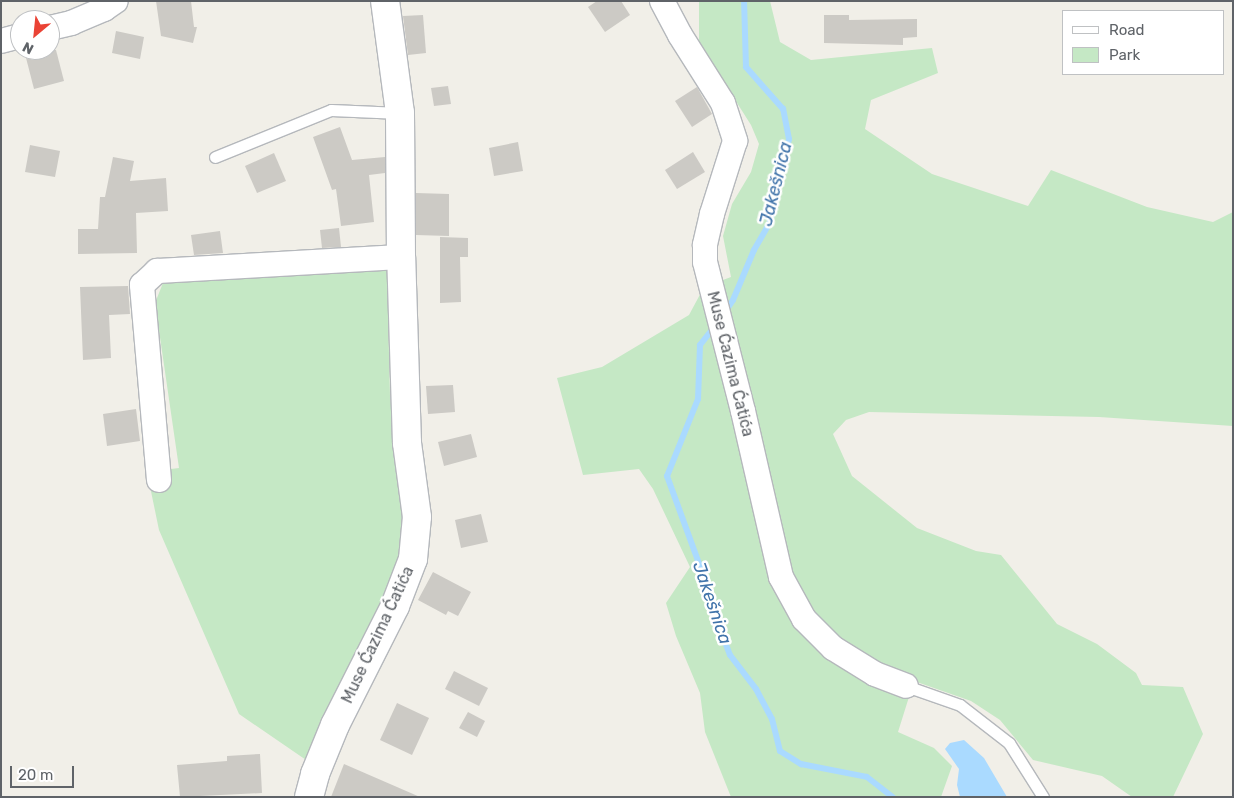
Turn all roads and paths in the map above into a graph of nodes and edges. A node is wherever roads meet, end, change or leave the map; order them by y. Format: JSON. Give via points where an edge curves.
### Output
{"nodes":[{"id":1,"x":116,"y":1,"type":"edge"},
{"id":2,"x":386,"y":1,"type":"edge"},
{"id":3,"x":662,"y":1,"type":"edge"},
{"id":4,"x":60,"y":26,"type":"edge"},
{"id":5,"x":400,"y":114,"type":"junction"},
{"id":6,"x":215,"y":157,"type":"dead end"},
{"id":7,"x":401,"y":257,"type":"junction"},
{"id":8,"x":158,"y":480,"type":"dead end"},
{"id":9,"x":906,"y":686,"type":"joint"},
{"id":10,"x":309,"y":797,"type":"edge"},
{"id":11,"x":1043,"y":797,"type":"edge"}],
"edges":[{"from":1,"to":4,"type":"street"},
{"from":2,"to":5,"type":"street","name":"Muse Ćazima Ćatića"},
{"from":3,"to":9,"type":"street","name":"Muse Ćazima Ćatića","via":[[723,103],[736,142],[712,214],[704,262],[743,411],[781,577],[804,619],[833,648],[875,674]]},
{"from":5,"to":6,"type":"lane","via":[[332,110]]},
{"from":5,"to":7,"type":"street","name":"Muse Ćazima Ćatića"},
{"from":7,"to":8,"type":"street","via":[[157,271],[142,285]]},
{"from":7,"to":10,"type":"street","name":"Muse Ćazima Ćatića","via":[[407,443],[417,517],[413,559],[395,606],[335,725],[314,774]]},
{"from":9,"to":11,"type":"lane","via":[[960,705],[1009,743]]}]}
